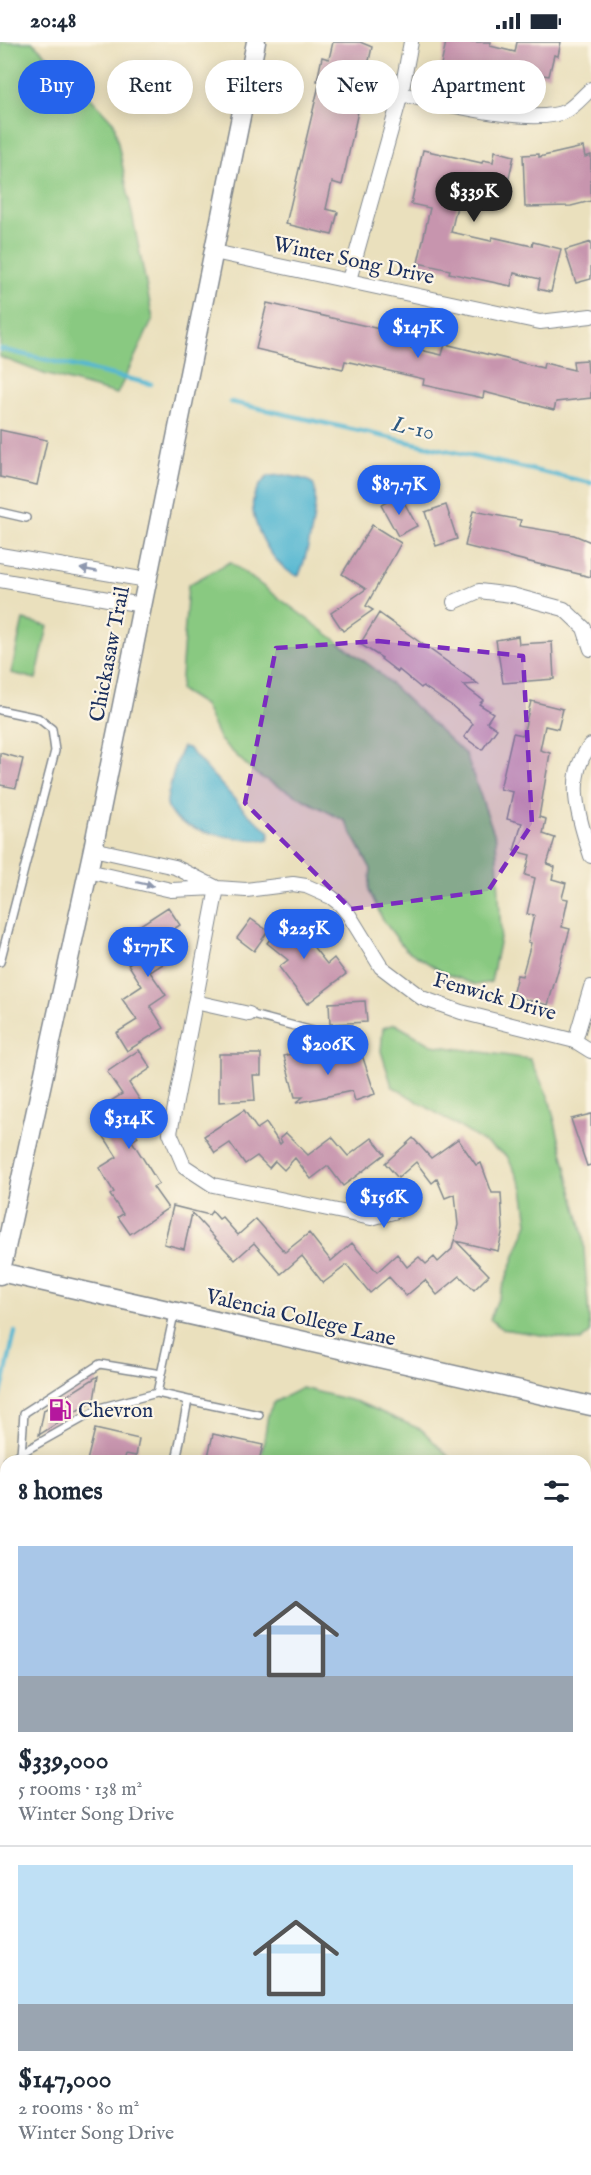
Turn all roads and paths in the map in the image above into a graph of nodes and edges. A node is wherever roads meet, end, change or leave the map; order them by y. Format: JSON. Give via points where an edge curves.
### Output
{"nodes":[{"id":1,"x":256,"y":42,"type":"edge"},
{"id":2,"x":411,"y":42,"type":"edge"},
{"id":3,"x":591,"y":89,"type":"edge"},
{"id":4,"x":401,"y":94,"type":"junction"},
{"id":5,"x":214,"y":252,"type":"junction"},
{"id":6,"x":350,"y":280,"type":"junction"},
{"id":7,"x":591,"y":316,"type":"edge"},
{"id":8,"x":0,"y":512,"type":"edge"},
{"id":9,"x":26,"y":518,"type":"dead end"},
{"id":10,"x":0,"y":555,"type":"edge"},
{"id":11,"x":0,"y":580,"type":"edge"},
{"id":12,"x":147,"y":580,"type":"junction"},
{"id":13,"x":454,"y":602,"type":"dead end"},
{"id":14,"x":142,"y":605,"type":"junction"},
{"id":15,"x":591,"y":649,"type":"edge"},
{"id":16,"x":0,"y":710,"type":"edge"},
{"id":17,"x":591,"y":745,"type":"edge"},
{"id":18,"x":93,"y":849,"type":"junction"},
{"id":19,"x":591,"y":856,"type":"edge"},
{"id":20,"x":88,"y":871,"type":"junction"},
{"id":21,"x":217,"y":888,"type":"junction"},
{"id":22,"x":0,"y":962,"type":"edge"},
{"id":23,"x":591,"y":987,"type":"edge"},
{"id":24,"x":195,"y":1002,"type":"junction"},
{"id":25,"x":249,"y":1014,"type":"joint"},
{"id":26,"x":575,"y":1041,"type":"junction"},
{"id":27,"x":345,"y":1042,"type":"dead end"},
{"id":28,"x":591,"y":1051,"type":"edge"},
{"id":29,"x":397,"y":1211,"type":"dead end"},
{"id":30,"x":0,"y":1273,"type":"edge"},
{"id":31,"x":175,"y":1311,"type":"junction"},
{"id":32,"x":162,"y":1374,"type":"junction"},
{"id":33,"x":157,"y":1393,"type":"junction"},
{"id":34,"x":188,"y":1400,"type":"junction"},
{"id":35,"x":591,"y":1406,"type":"edge"},
{"id":36,"x":259,"y":1415,"type":"dead end"},
{"id":37,"x":21,"y":1454,"type":"joint"},
{"id":38,"x":177,"y":1455,"type":"edge"}],
"edges":[{"from":1,"to":5,"type":"street","name":"Chickasaw Trail"},
{"from":2,"to":4,"type":"street"},
{"from":3,"to":4,"type":"street","via":[[566,111],[534,116],[489,113]]},
{"from":4,"to":6,"type":"street"},
{"from":5,"to":6,"type":"street","name":"Winter Song Drive"},
{"from":5,"to":12,"type":"street","name":"Chickasaw Trail"},
{"from":6,"to":7,"type":"street","name":"Winter Song Drive","via":[[540,322]]},
{"from":8,"to":9,"type":"lane"},
{"from":12,"to":10,"type":"street","one_way":true},
{"from":11,"to":14,"type":"street"},
{"from":12,"to":14,"type":"street","name":"Chickasaw Trail"},
{"from":13,"to":15,"type":"street","via":[[478,591],[512,595],[564,609],[584,628]]},
{"from":14,"to":18,"type":"street","name":"Chickasaw Trail"},
{"from":16,"to":22,"type":"lane","via":[[38,718],[52,729],[55,751]]},
{"from":17,"to":19,"type":"street","via":[[582,755],[574,803]]},
{"from":18,"to":20,"type":"street","name":"Chickasaw Trail"},
{"from":18,"to":21,"type":"street","name":"Fenwick Drive","via":[[175,867]]},
{"from":20,"to":21,"type":"street","name":"Fenwick Drive","one_way":true,"via":[[171,890]]},
{"from":20,"to":30,"type":"street","name":"Chickasaw Trail"},
{"from":21,"to":24,"type":"street"},
{"from":21,"to":26,"type":"street","name":"Fenwick Drive","via":[[246,890],[293,884],[317,890],[331,897],[349,915],[381,967],[422,999]]},
{"from":23,"to":26,"type":"street"},
{"from":24,"to":25,"type":"street"},
{"from":24,"to":29,"type":"street","via":[[170,1133],[184,1166],[213,1185],[236,1190],[371,1218]]},
{"from":25,"to":27,"type":"lane"},
{"from":26,"to":28,"type":"street","name":"Fenwick Drive"},
{"from":30,"to":31,"type":"street","name":"Valencia College Lane"},
{"from":31,"to":32,"type":"lane"},
{"from":31,"to":35,"type":"street","name":"Valencia College Lane"},
{"from":32,"to":33,"type":"lane"},
{"from":32,"to":37,"type":"lane","via":[[100,1364],[24,1413]]},
{"from":33,"to":34,"type":"lane"},
{"from":33,"to":37,"type":"lane","via":[[103,1407]]},
{"from":34,"to":36,"type":"lane"},
{"from":34,"to":38,"type":"lane"}]}
